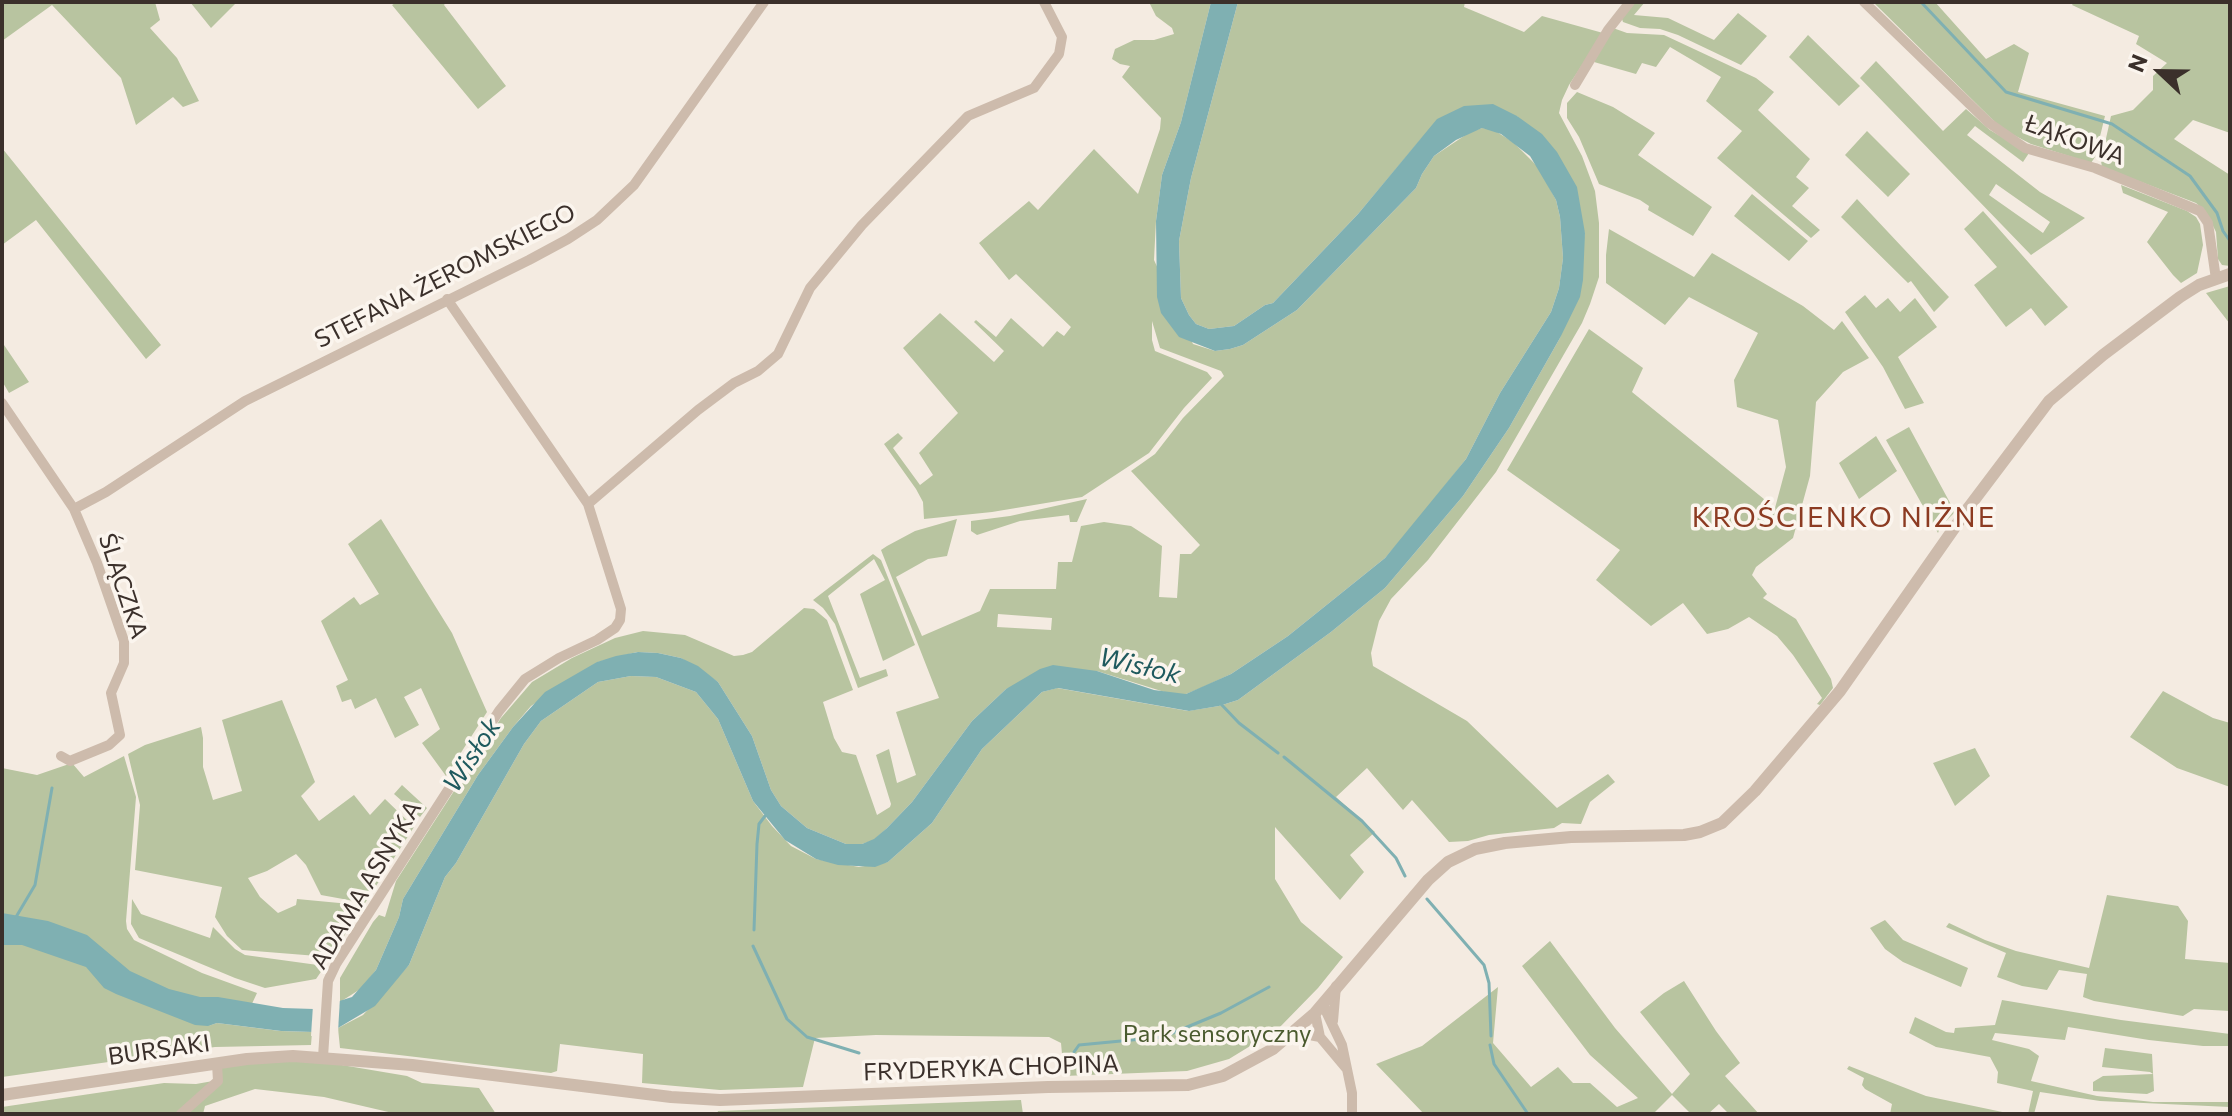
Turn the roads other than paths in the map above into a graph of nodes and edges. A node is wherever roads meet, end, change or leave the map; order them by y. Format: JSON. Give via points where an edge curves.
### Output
{"nodes":[{"id":1,"x":764,"y":2,"type":"edge"},
{"id":2,"x":1044,"y":2,"type":"edge"},
{"id":3,"x":1630,"y":2,"type":"edge"},
{"id":4,"x":1864,"y":2,"type":"edge"},
{"id":5,"x":1575,"y":85,"type":"dead end"},
{"id":6,"x":2230,"y":274,"type":"edge"},
{"id":7,"x":2216,"y":279,"type":"junction"},
{"id":8,"x":447,"y":299,"type":"junction"},
{"id":9,"x":2,"y":403,"type":"edge"},
{"id":10,"x":588,"y":504,"type":"junction"},
{"id":11,"x":74,"y":509,"type":"junction"},
{"id":12,"x":61,"y":756,"type":"dead end"},
{"id":13,"x":1336,"y":986,"type":"junction"},
{"id":14,"x":1319,"y":1009,"type":"junction"},
{"id":15,"x":1333,"y":1023,"type":"junction"},
{"id":16,"x":1289,"y":1037,"type":"junction"},
{"id":17,"x":1320,"y":1037,"type":"junction"},
{"id":18,"x":324,"y":1052,"type":"junction"},
{"id":19,"x":217,"y":1064,"type":"junction"},
{"id":20,"x":1348,"y":1070,"type":"junction"},
{"id":21,"x":2,"y":1095,"type":"edge"},
{"id":22,"x":181,"y":1114,"type":"edge"},
{"id":23,"x":1352,"y":1114,"type":"edge"}],
"edges":[{"from":1,"to":8,"type":"street","name":"STEFANA ŻEROMSKIEGO","via":[[634,185],[597,220]]},
{"from":2,"to":10,"type":"street","via":[[1062,37],[1059,54],[1034,88],[968,116],[862,225],[810,288],[778,354],[698,410]]},
{"from":3,"to":5,"type":"street"},
{"from":4,"to":7,"type":"street","name":"ŁĄKOWA","via":[[1989,123],[2025,148],[2095,168],[2200,211],[2208,223]]},
{"from":6,"to":7,"type":"street","name":"FRYDERYKA CHOPINA"},
{"from":7,"to":13,"type":"street","name":"FRYDERYKA CHOPINA","via":[[2180,297],[2049,401],[1840,691],[1722,823],[1684,835],[1571,837],[1475,849],[1448,862],[1428,880]]},
{"from":8,"to":10,"type":"street","name":"ADAMA ASNYKA"},
{"from":8,"to":11,"type":"street","name":"STEFANA ŻEROMSKIEGO","via":[[245,401]]},
{"from":9,"to":11,"type":"street","name":"ŚLĄCZKA"},
{"from":10,"to":18,"type":"street","name":"ADAMA ASNYKA","via":[[620,620],[597,640],[525,679],[499,711],[336,964],[328,981]]},
{"from":11,"to":12,"type":"street","name":"ŚLĄCZKA","via":[[125,650],[111,693],[120,735],[70,761]]},
{"from":13,"to":14,"type":"street","name":"FRYDERYKA CHOPINA"},
{"from":13,"to":15,"type":"street"},
{"from":14,"to":15,"type":"street"},
{"from":14,"to":16,"type":"street","name":"FRYDERYKA CHOPINA"},
{"from":14,"to":17,"type":"street"},
{"from":15,"to":20,"type":"street"},
{"from":16,"to":17,"type":"street"},
{"from":16,"to":18,"type":"street","name":"FRYDERYKA CHOPINA","via":[[1223,1076],[1188,1085],[720,1100]]},
{"from":17,"to":20,"type":"street"},
{"from":18,"to":19,"type":"street","name":"BURSAKI"},
{"from":19,"to":21,"type":"street","name":"BURSAKI"},
{"from":19,"to":22,"type":"street","via":[[218,1081]]},
{"from":20,"to":23,"type":"street"}]}
